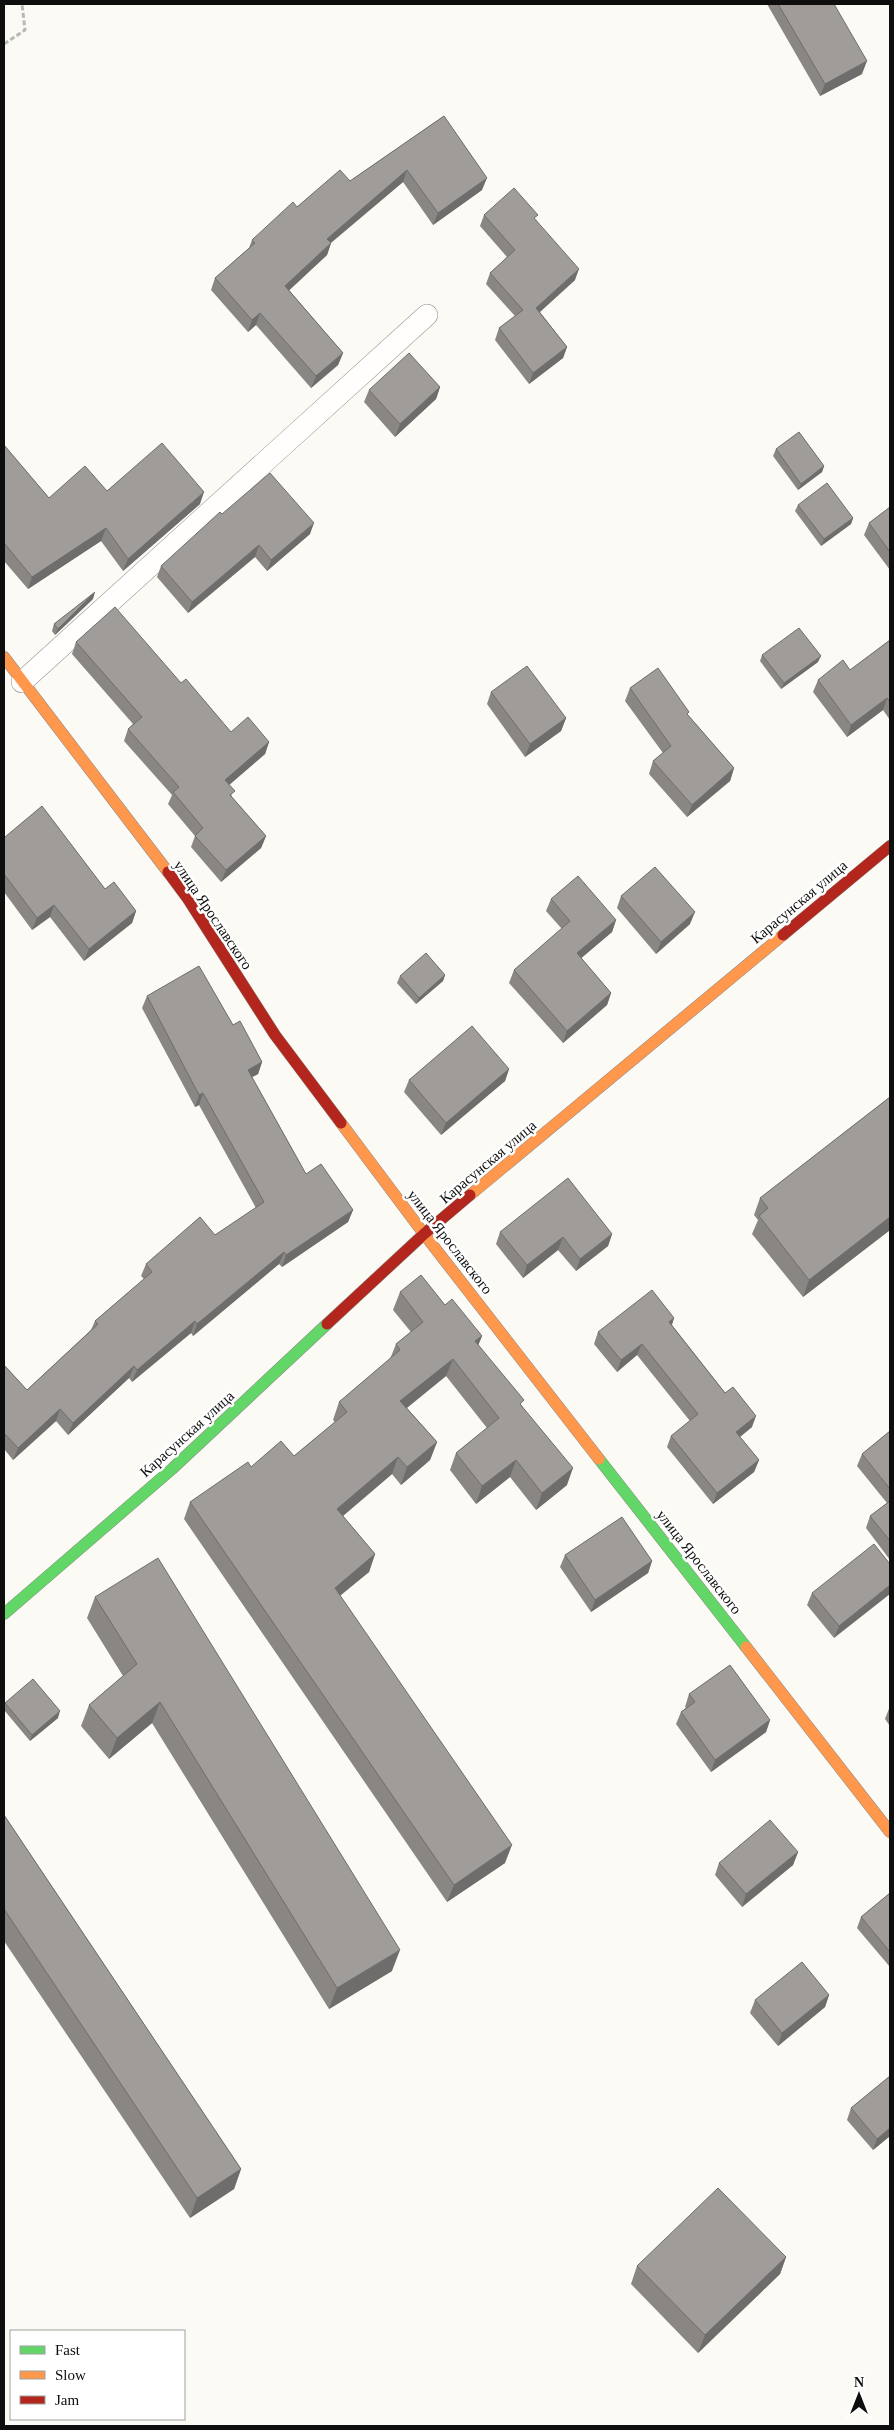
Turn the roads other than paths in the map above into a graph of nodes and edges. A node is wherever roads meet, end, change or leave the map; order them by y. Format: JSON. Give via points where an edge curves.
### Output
{"nodes":[{"id":1,"x":427,"y":315,"type":"dead end"},
{"id":2,"x":4,"y":657,"type":"edge"},
{"id":3,"x":22,"y":682,"type":"junction"},
{"id":4,"x":890,"y":846,"type":"edge"},
{"id":5,"x":424,"y":1234,"type":"junction"},
{"id":6,"x":4,"y":1614,"type":"edge"},
{"id":7,"x":890,"y":1832,"type":"edge"}],
"edges":[{"from":1,"to":3,"type":"lane"},
{"from":2,"to":3,"type":"street","name":"улица Ярославского"},
{"from":3,"to":5,"type":"street","name":"улица Ярославского","via":[[188,899],[275,1035]]},
{"from":4,"to":5,"type":"street","name":"Карасунская улица"},
{"from":5,"to":6,"type":"street","name":"Карасунская улица","via":[[172,1469]]},
{"from":5,"to":7,"type":"street","name":"улица Ярославского"}]}
